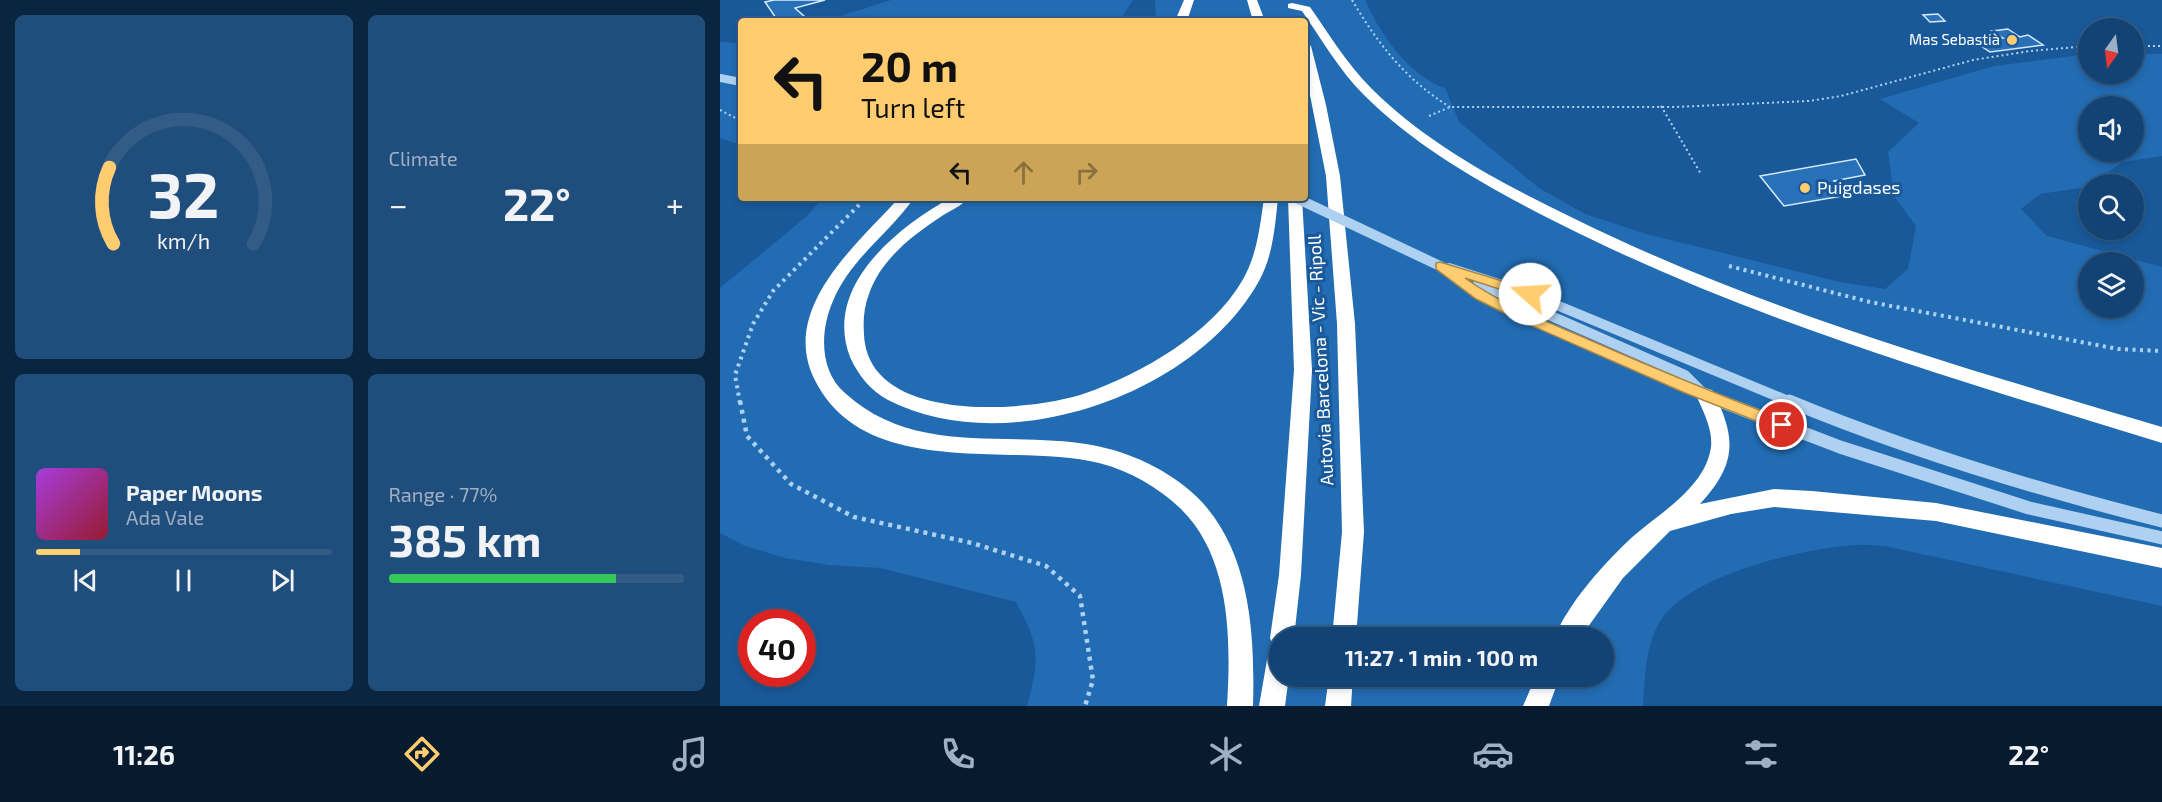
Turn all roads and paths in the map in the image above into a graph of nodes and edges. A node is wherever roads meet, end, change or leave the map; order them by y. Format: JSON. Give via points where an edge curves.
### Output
{"nodes":[{"id":1,"x":1189,"y":0,"type":"edge"},
{"id":2,"x":1252,"y":0,"type":"edge"},
{"id":3,"x":1352,"y":0,"type":"edge"},
{"id":4,"x":1293,"y":9,"type":"edge"},
{"id":5,"x":1182,"y":18,"type":"edge"},
{"id":6,"x":1258,"y":18,"type":"edge"},
{"id":7,"x":2144,"y":46,"type":"edge"},
{"id":8,"x":2162,"y":46,"type":"edge"},
{"id":9,"x":2078,"y":47,"type":"edge"},
{"id":10,"x":1308,"y":58,"type":"edge"},
{"id":11,"x":720,"y":78,"type":"edge"},
{"id":12,"x":738,"y":81,"type":"edge"},
{"id":13,"x":1661,"y":106,"type":"junction"},
{"id":14,"x":720,"y":110,"type":"edge"},
{"id":15,"x":738,"y":119,"type":"edge"},
{"id":16,"x":1701,"y":174,"type":"dead end"},
{"id":17,"x":863,"y":201,"type":"edge"},
{"id":18,"x":904,"y":201,"type":"edge"},
{"id":19,"x":956,"y":201,"type":"edge"},
{"id":20,"x":1271,"y":201,"type":"edge"},
{"id":21,"x":1296,"y":201,"type":"edge"},
{"id":22,"x":1302,"y":201,"type":"edge"},
{"id":23,"x":1440,"y":266,"type":"junction"},
{"id":24,"x":1465,"y":273,"type":"junction"},
{"id":25,"x":1688,"y":279,"type":"junction"},
{"id":26,"x":2162,"y":351,"type":"edge"},
{"id":27,"x":1705,"y":395,"type":"junction"},
{"id":28,"x":2162,"y":435,"type":"edge"},
{"id":29,"x":2162,"y":521,"type":"edge"},
{"id":30,"x":1666,"y":523,"type":"junction"},
{"id":31,"x":2162,"y":538,"type":"edge"},
{"id":32,"x":2162,"y":558,"type":"edge"},
{"id":33,"x":1283,"y":627,"type":"edge"},
{"id":34,"x":1345,"y":627,"type":"edge"},
{"id":35,"x":1572,"y":627,"type":"edge"},
{"id":36,"x":1275,"y":687,"type":"edge"},
{"id":37,"x":1340,"y":687,"type":"edge"},
{"id":38,"x":1544,"y":687,"type":"edge"},
{"id":39,"x":1085,"y":706,"type":"edge"},
{"id":40,"x":1240,"y":706,"type":"edge"},
{"id":41,"x":1272,"y":706,"type":"edge"},
{"id":42,"x":1338,"y":706,"type":"edge"},
{"id":43,"x":1536,"y":706,"type":"edge"}],
"edges":[{"from":1,"to":5,"type":"highway"},
{"from":2,"to":6,"type":"highway"},
{"from":3,"to":13,"type":"path","via":[[1368,29],[1398,67],[1425,93],[1450,107]]},
{"from":4,"to":25,"type":"highway","via":[[1306,9],[1367,91],[1437,147],[1508,191],[1600,240]]},
{"from":7,"to":8,"type":"path"},
{"from":9,"to":13,"type":"path","via":[[1934,68],[1876,88],[1810,101]]},
{"from":10,"to":34,"type":"highway","name":"Autovia Barcelona - Vic - Ripoll","via":[[1333,176],[1347,324],[1353,532]]},
{"from":11,"to":12,"type":"street"},
{"from":13,"to":16,"type":"path"},
{"from":14,"to":15,"type":"path"},
{"from":17,"to":39,"type":"path","via":[[773,291],[753,324],[735,375],[747,436],[791,484],[854,517],[972,543],[1046,566],[1080,596],[1093,680]]},
{"from":18,"to":40,"type":"highway","via":[[846,265],[823,303],[815,325],[815,347],[818,369],[827,386],[862,419],[914,439],[1093,453],[1168,484],[1203,520],[1228,572],[1240,631]]},
{"from":19,"to":20,"type":"highway","via":[[902,237],[880,260],[859,291],[852,323],[857,354],[871,378],[896,396],[940,411],[990,416],[1037,413],[1089,400],[1145,376],[1192,346],[1245,289],[1263,250]]},
{"from":21,"to":33,"type":"highway","name":"Autovia Barcelona - Vic - Ripoll","via":[[1303,370]]},
{"from":22,"to":23,"type":"street","bridge":true},
{"from":23,"to":24,"type":"street"},
{"from":23,"to":27,"type":"street","via":[[1480,296]]},
{"from":24,"to":27,"type":"street","via":[[1499,293],[1684,375]]},
{"from":24,"to":29,"type":"street","via":[[1572,310],[1875,437]]},
{"from":25,"to":26,"type":"path","via":[[1698,265],[1714,262],[1881,304],[2118,349]]},
{"from":25,"to":28,"type":"highway","via":[[1951,370]]},
{"from":27,"to":30,"type":"highway","via":[[1721,429],[1721,456],[1708,483]]},
{"from":27,"to":31,"type":"street","via":[[1840,447],[2029,508]]},
{"from":30,"to":32,"type":"highway","via":[[1742,503],[1774,498],[1812,500],[1936,512]]},
{"from":30,"to":35,"type":"highway","via":[[1636,549],[1583,609]]},
{"from":36,"to":41,"type":"highway"},
{"from":37,"to":42,"type":"highway"},
{"from":38,"to":43,"type":"highway"}]}
